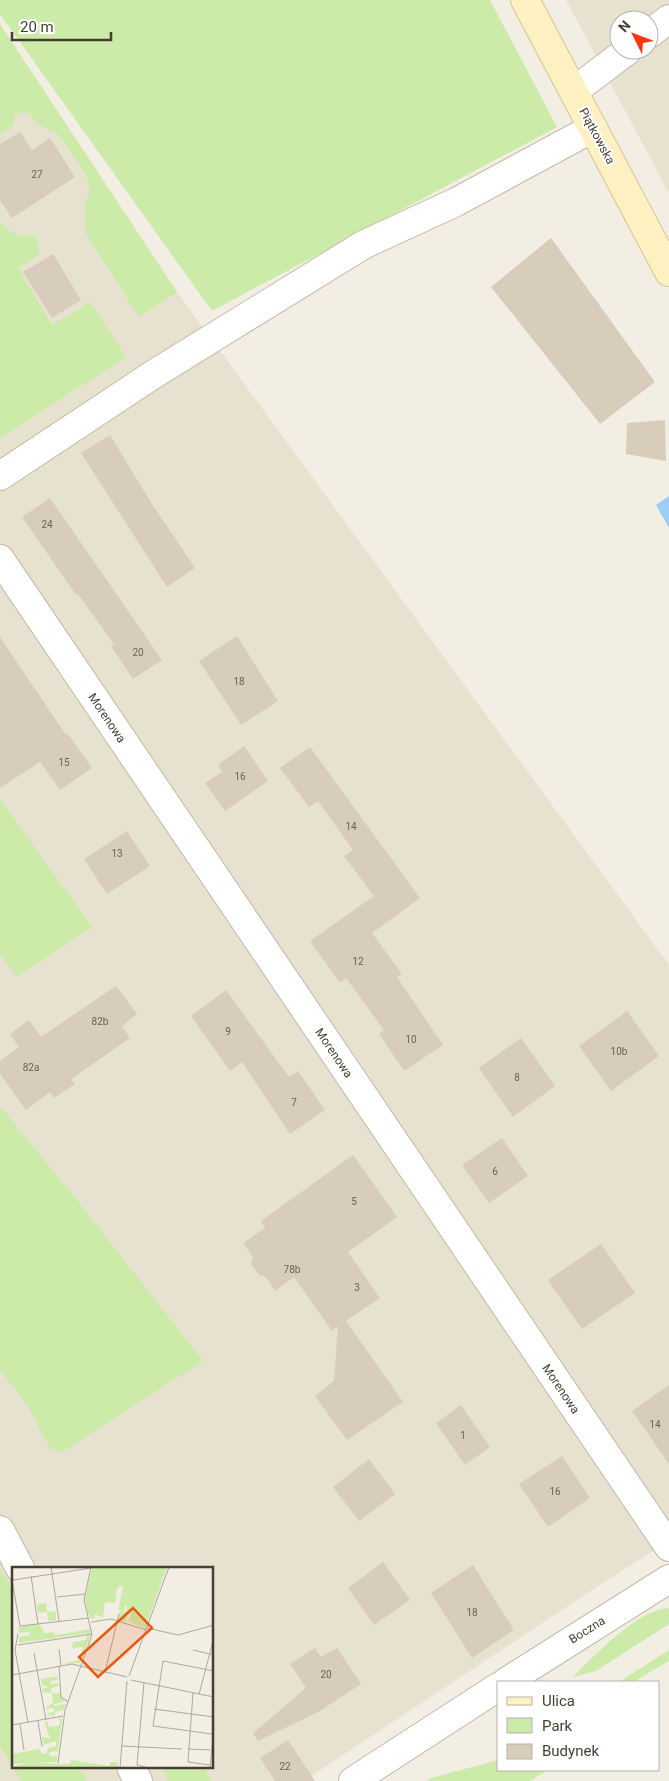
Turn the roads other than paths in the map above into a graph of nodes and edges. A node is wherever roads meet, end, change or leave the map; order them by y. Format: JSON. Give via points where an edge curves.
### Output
{"nodes":[{"id":1,"x":526,"y":0,"type":"edge"},
{"id":2,"x":615,"y":60,"type":"edge"},
{"id":3,"x":574,"y":91,"type":"junction"},
{"id":4,"x":593,"y":128,"type":"junction"},
{"id":5,"x":669,"y":272,"type":"edge"},
{"id":6,"x":0,"y":476,"type":"edge"},
{"id":7,"x":0,"y":559,"type":"edge"},
{"id":8,"x":0,"y":1530,"type":"edge"},
{"id":9,"x":669,"y":1547,"type":"edge"},
{"id":10,"x":19,"y":1567,"type":"edge"},
{"id":11,"x":669,"y":1579,"type":"edge"},
{"id":12,"x":508,"y":1681,"type":"edge"},
{"id":13,"x":497,"y":1689,"type":"edge"},
{"id":14,"x":132,"y":1768,"type":"edge"},
{"id":15,"x":138,"y":1781,"type":"edge"},
{"id":16,"x":353,"y":1781,"type":"edge"}],
"edges":[{"from":1,"to":3,"type":"main road","name":"Piątkowska"},
{"from":2,"to":3,"type":"street"},
{"from":3,"to":4,"type":"main road","name":"Piątkowska"},
{"from":4,"to":5,"type":"main road","name":"Piątkowska"},
{"from":4,"to":6,"type":"street","via":[[456,202],[363,245],[154,374]]},
{"from":7,"to":9,"type":"street","name":"Morenowa"},
{"from":8,"to":10,"type":"street"},
{"from":11,"to":12,"type":"street","name":"Boczna"},
{"from":13,"to":16,"type":"street"},
{"from":14,"to":15,"type":"street"}]}
